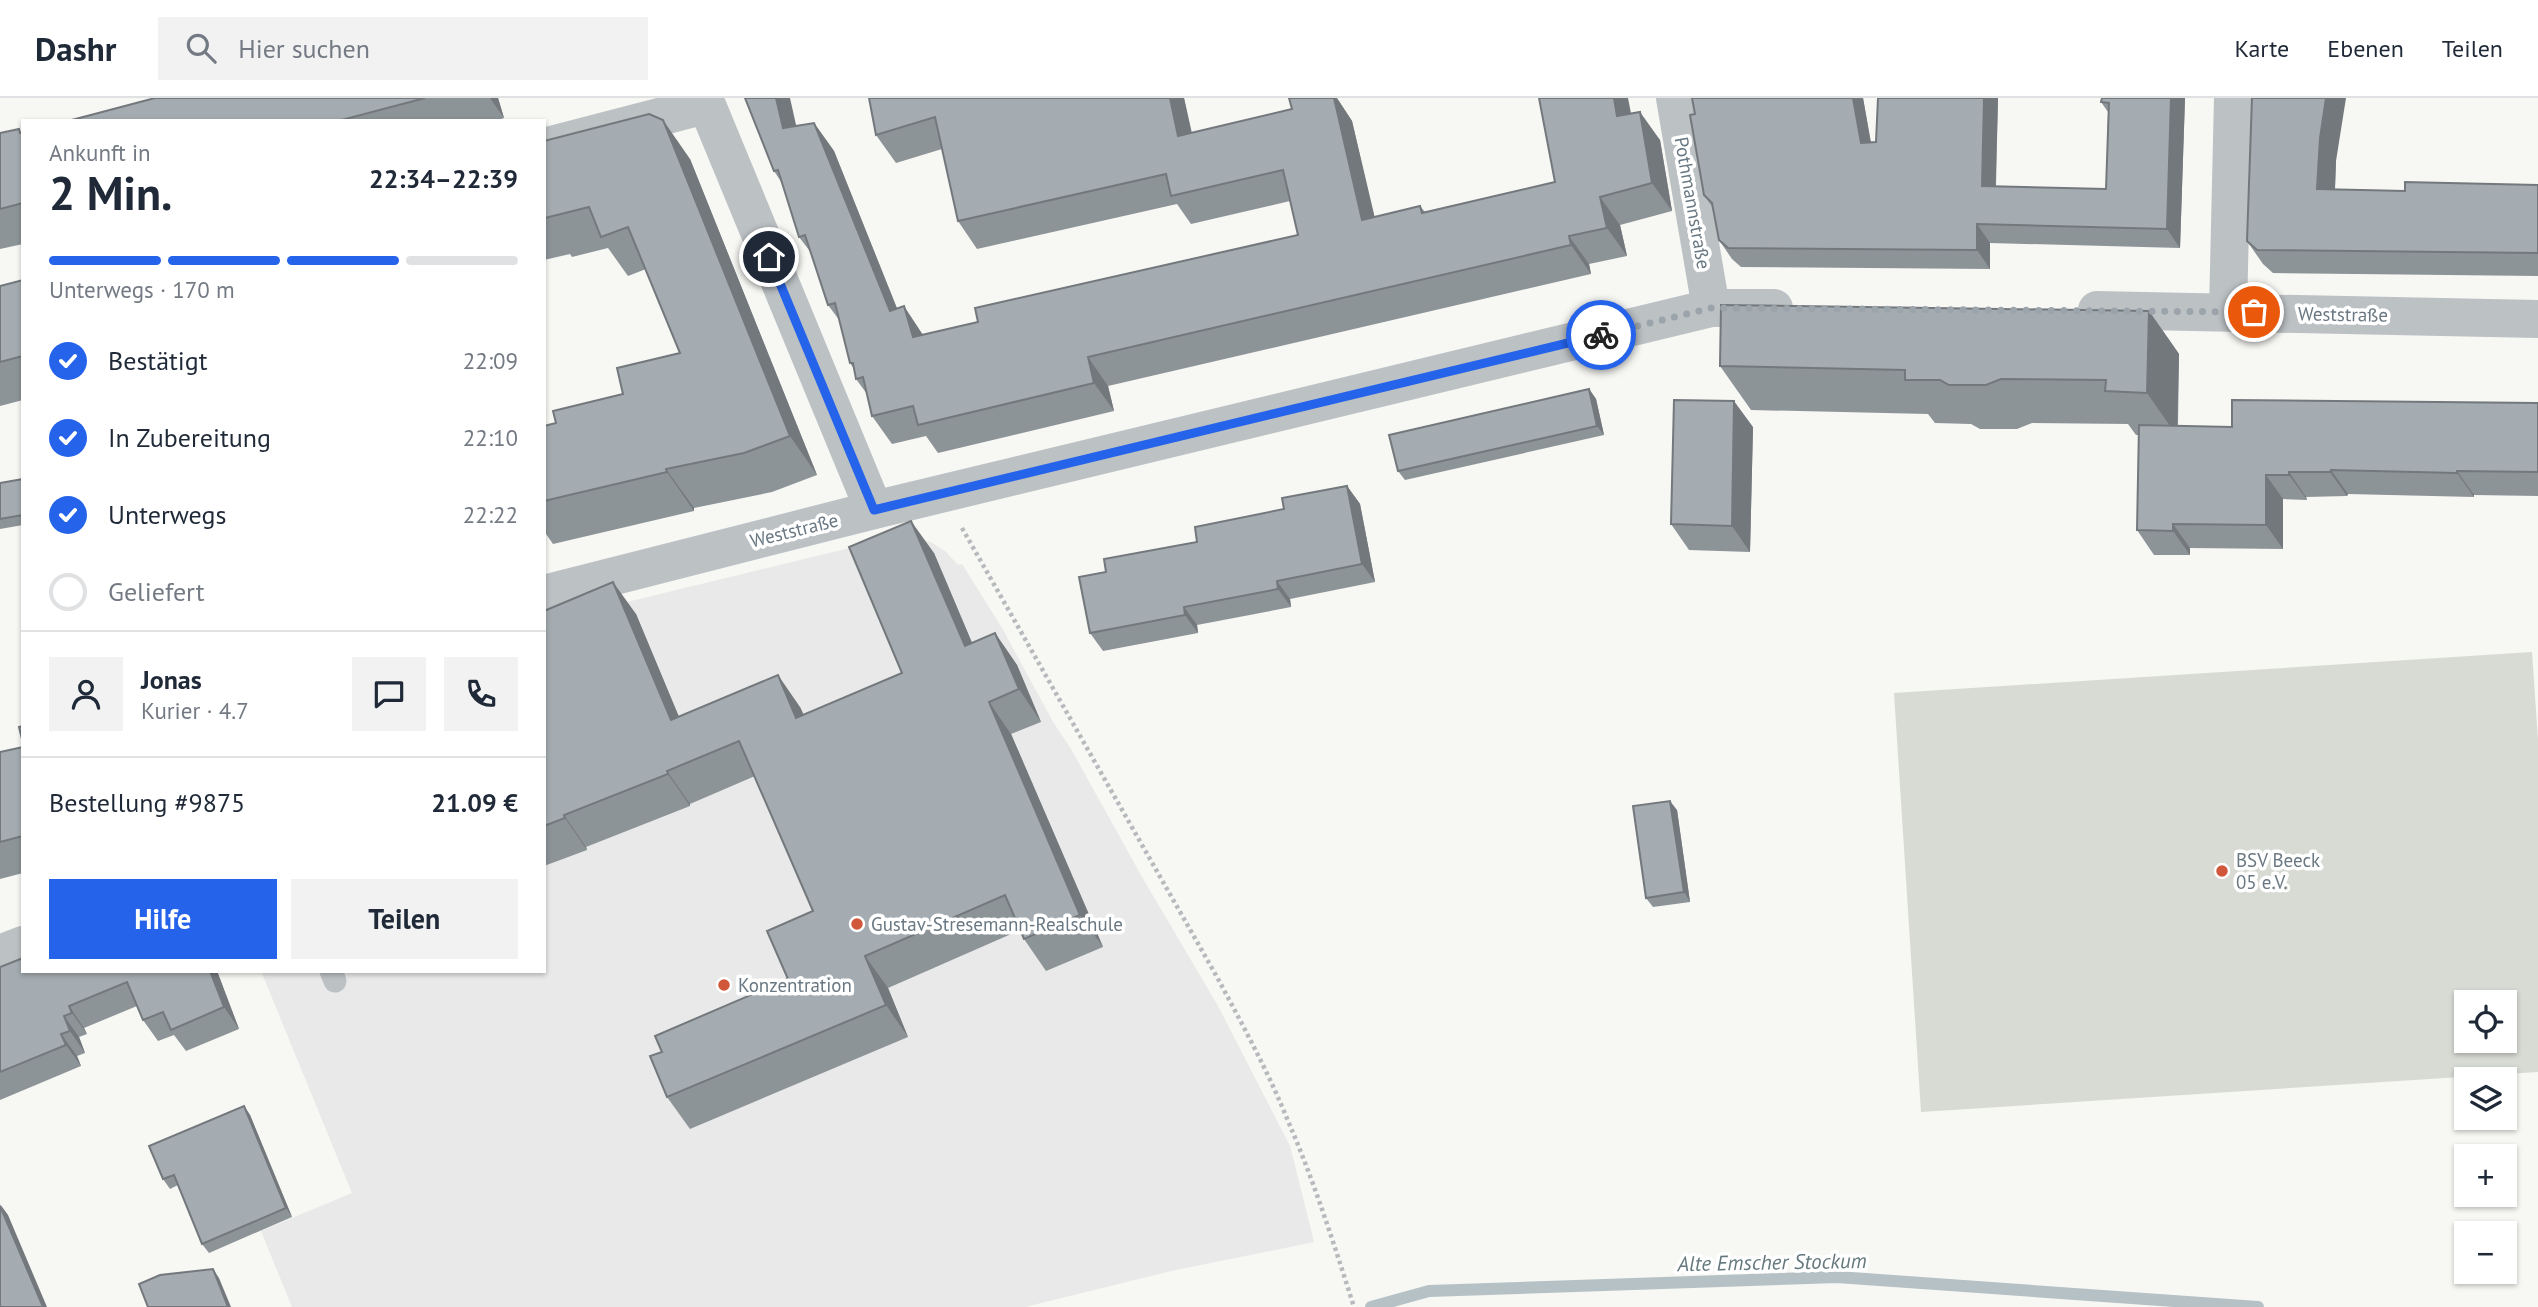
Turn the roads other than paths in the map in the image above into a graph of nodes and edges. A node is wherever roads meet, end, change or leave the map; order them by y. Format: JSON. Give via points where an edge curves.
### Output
{"nodes":[{"id":1,"x":1675,"y":98,"type":"edge"},
{"id":2,"x":2233,"y":98,"type":"edge"},
{"id":3,"x":705,"y":101,"type":"edge"},
{"id":4,"x":546,"y":145,"type":"edge"},
{"id":5,"x":1711,"y":308,"type":"junction"},
{"id":6,"x":1809,"y":309,"type":"edge"},
{"id":7,"x":2060,"y":310,"type":"edge"},
{"id":8,"x":2228,"y":311,"type":"junction"},
{"id":9,"x":2538,"y":318,"type":"edge"},
{"id":10,"x":874,"y":510,"type":"junction"},
{"id":11,"x":546,"y":593,"type":"edge"},
{"id":12,"x":21,"y":946,"type":"edge"},
{"id":13,"x":0,"y":954,"type":"edge"}],
"edges":[{"from":1,"to":5,"type":"street","name":"Pothmannstraße"},
{"from":2,"to":8,"type":"street"},
{"from":3,"to":4,"type":"street"},
{"from":3,"to":10,"type":"street"},
{"from":5,"to":6,"type":"street","name":"Weststraße"},
{"from":5,"to":10,"type":"street","name":"Weststraße"},
{"from":7,"to":8,"type":"street","name":"Weststraße"},
{"from":8,"to":9,"type":"street","name":"Weststraße"},
{"from":10,"to":11,"type":"street","name":"Weststraße"},
{"from":12,"to":13,"type":"street"}]}
